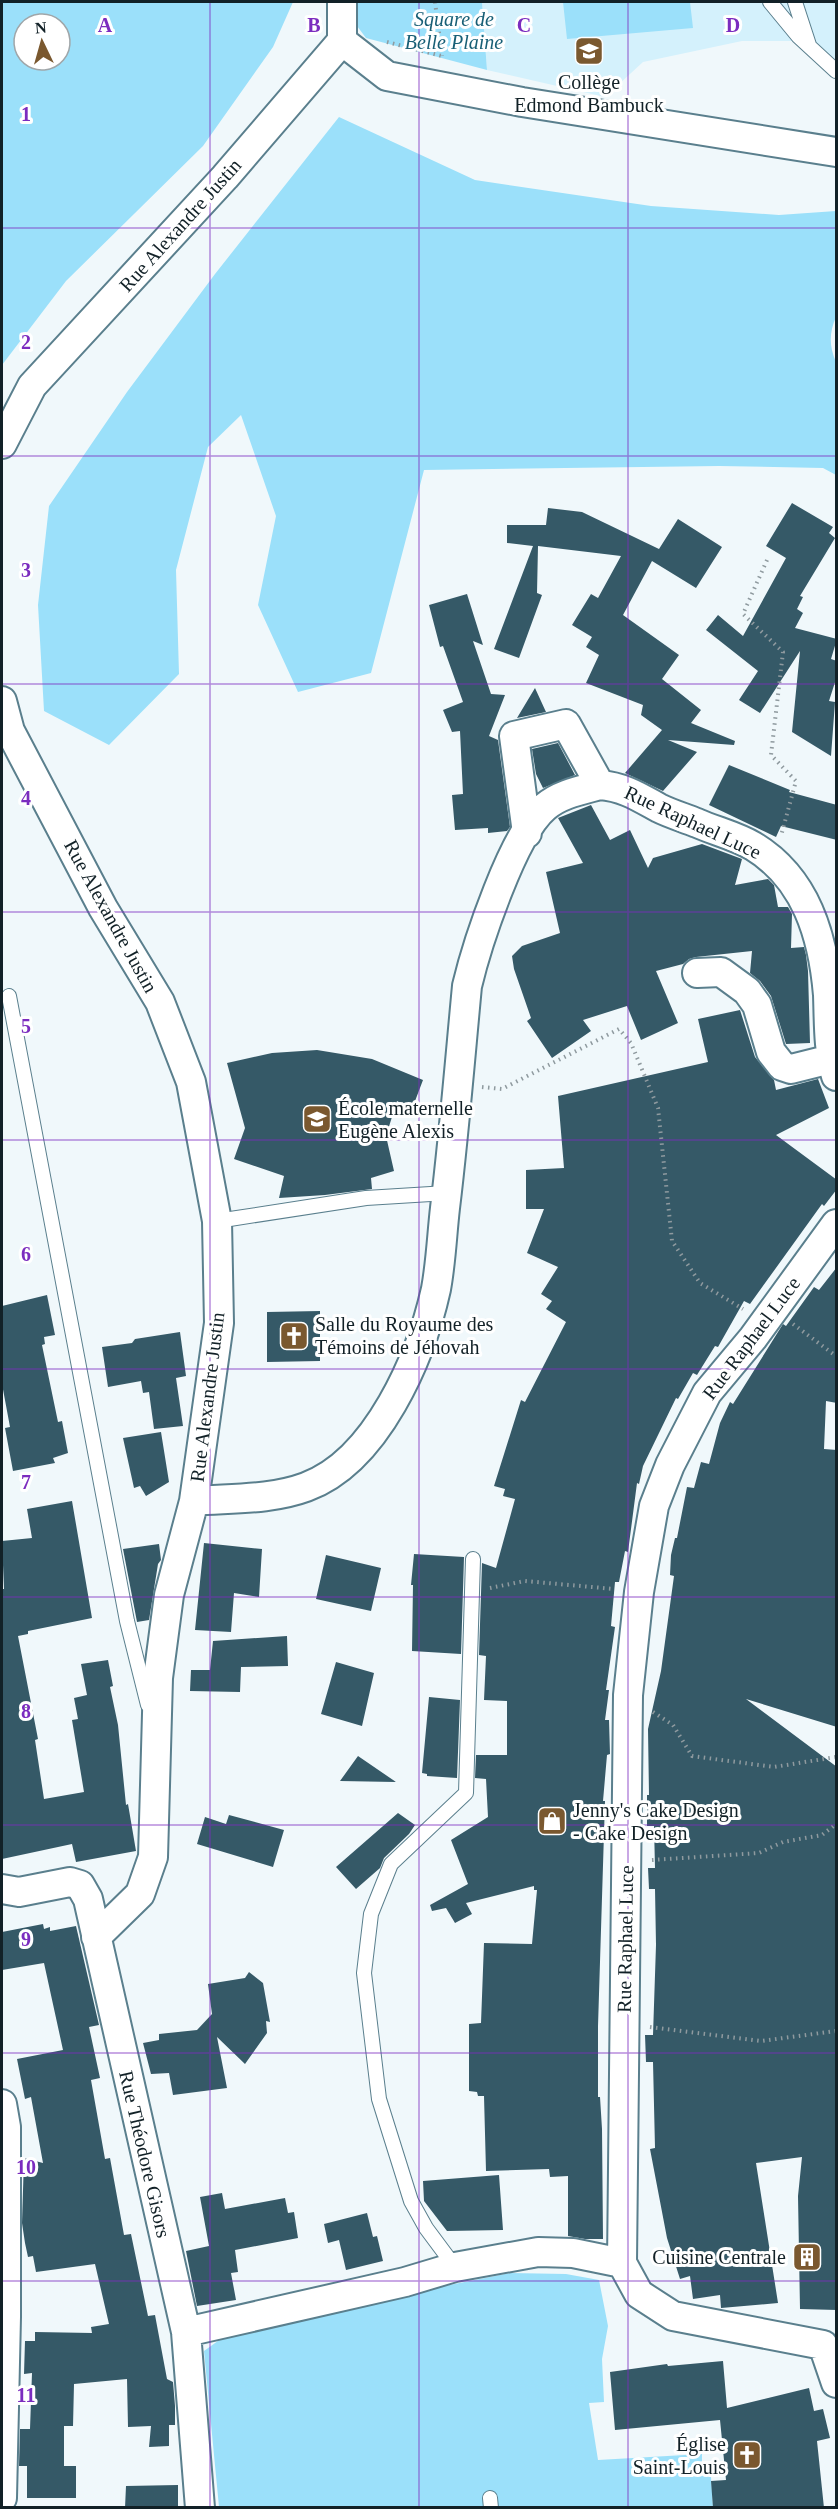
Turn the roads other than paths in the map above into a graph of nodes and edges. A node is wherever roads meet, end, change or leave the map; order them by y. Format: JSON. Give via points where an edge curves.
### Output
{"nodes":[{"id":1,"x":342,"y":2,"type":"edge"},
{"id":2,"x":770,"y":2,"type":"edge"},
{"id":3,"x":795,"y":2,"type":"edge"},
{"id":4,"x":342,"y":41,"type":"junction"},
{"id":5,"x":809,"y":45,"type":"junction"},
{"id":6,"x":837,"y":71,"type":"edge"},
{"id":7,"x":837,"y":152,"type":"edge"},
{"id":8,"x":2,"y":444,"type":"edge"},
{"id":9,"x":2,"y":701,"type":"edge"},
{"id":10,"x":600,"y":784,"type":"junction"},
{"id":11,"x":527,"y":833,"type":"junction"},
{"id":12,"x":696,"y":973,"type":"dead end"},
{"id":13,"x":9,"y":996,"type":"dead end"},
{"id":14,"x":834,"y":1068,"type":"edge"},
{"id":15,"x":447,"y":1193,"type":"junction"},
{"id":16,"x":217,"y":1221,"type":"junction"},
{"id":17,"x":837,"y":1224,"type":"edge"},
{"id":18,"x":194,"y":1501,"type":"junction"},
{"id":19,"x":473,"y":1559,"type":"dead end"},
{"id":20,"x":156,"y":1736,"type":"junction"},
{"id":21,"x":2,"y":1889,"type":"edge"},
{"id":22,"x":96,"y":1937,"type":"junction"},
{"id":23,"x":2,"y":2104,"type":"edge"},
{"id":24,"x":622,"y":2263,"type":"junction"},
{"id":25,"x":455,"y":2267,"type":"junction"},
{"id":26,"x":186,"y":2332,"type":"junction"},
{"id":27,"x":830,"y":2341,"type":"edge"},
{"id":28,"x":837,"y":2383,"type":"edge"},
{"id":29,"x":2,"y":2498,"type":"edge"},
{"id":30,"x":200,"y":2508,"type":"edge"}],
"edges":[{"from":1,"to":4,"type":"street"},
{"from":2,"to":5,"type":"lane"},
{"from":3,"to":5,"type":"lane"},
{"from":4,"to":7,"type":"street","via":[[387,76],[580,112]]},
{"from":4,"to":8,"type":"street","name":"Rue Alexandre Justin","via":[[225,177],[32,386]]},
{"from":5,"to":6,"type":"lane"},
{"from":9,"to":16,"type":"street","name":"Rue Alexandre Justin","via":[[10,731],[103,908],[160,1002],[191,1082]]},
{"from":10,"to":11,"type":"street","via":[[546,806]]},
{"from":10,"to":11,"type":"street","name":"Rue Raphael Luce","via":[[566,724],[514,736]]},
{"from":10,"to":14,"type":"street","name":"Rue Raphael Luce","via":[[636,794],[660,808],[751,845],[792,880],[814,919],[826,970]]},
{"from":11,"to":15,"type":"street","via":[[516,850],[475,952],[467,986]]},
{"from":12,"to":14,"type":"street","via":[[721,972],[747,991],[757,1005],[771,1052],[782,1066]]},
{"from":13,"to":20,"type":"lane","via":[[127,1621]]},
{"from":15,"to":16,"type":"lane","via":[[366,1198]]},
{"from":15,"to":18,"type":"street","via":[[436,1289],[410,1369],[369,1439],[347,1462],[308,1486],[275,1495]]},
{"from":16,"to":18,"type":"street","name":"Rue Alexandre Justin","via":[[219,1323]]},
{"from":17,"to":24,"type":"street","name":"Rue Raphael Luce","via":[[707,1393],[654,1506],[639,1592],[628,1695]]},
{"from":18,"to":20,"type":"street","name":"Rue Alexandre Justin","via":[[169,1595],[158,1678]]},
{"from":19,"to":25,"type":"lane","via":[[466,1793],[391,1864],[371,1914],[364,1973],[379,2099],[411,2201]]},
{"from":20,"to":22,"type":"street","name":"Rue Alexandre Justin","via":[[153,1857],[140,1894]]},
{"from":21,"to":22,"type":"street","name":"Rue Théodore Gisors","via":[[19,1892],[70,1882],[80,1885],[88,1899]]},
{"from":22,"to":26,"type":"street","name":"Rue Théodore Gisors"},
{"from":23,"to":29,"type":"street","via":[[6,2127],[6,2317]]},
{"from":24,"to":25,"type":"street","via":[[573,2253],[538,2252]]},
{"from":24,"to":27,"type":"street","name":"Rue Raphael Luce","via":[[639,2294],[673,2316]]},
{"from":25,"to":26,"type":"street"},
{"from":26,"to":30,"type":"street","name":"Rue Théodore Gisors"},
{"from":27,"to":28,"type":"street","name":"Rue Raphael Luce"}]}
